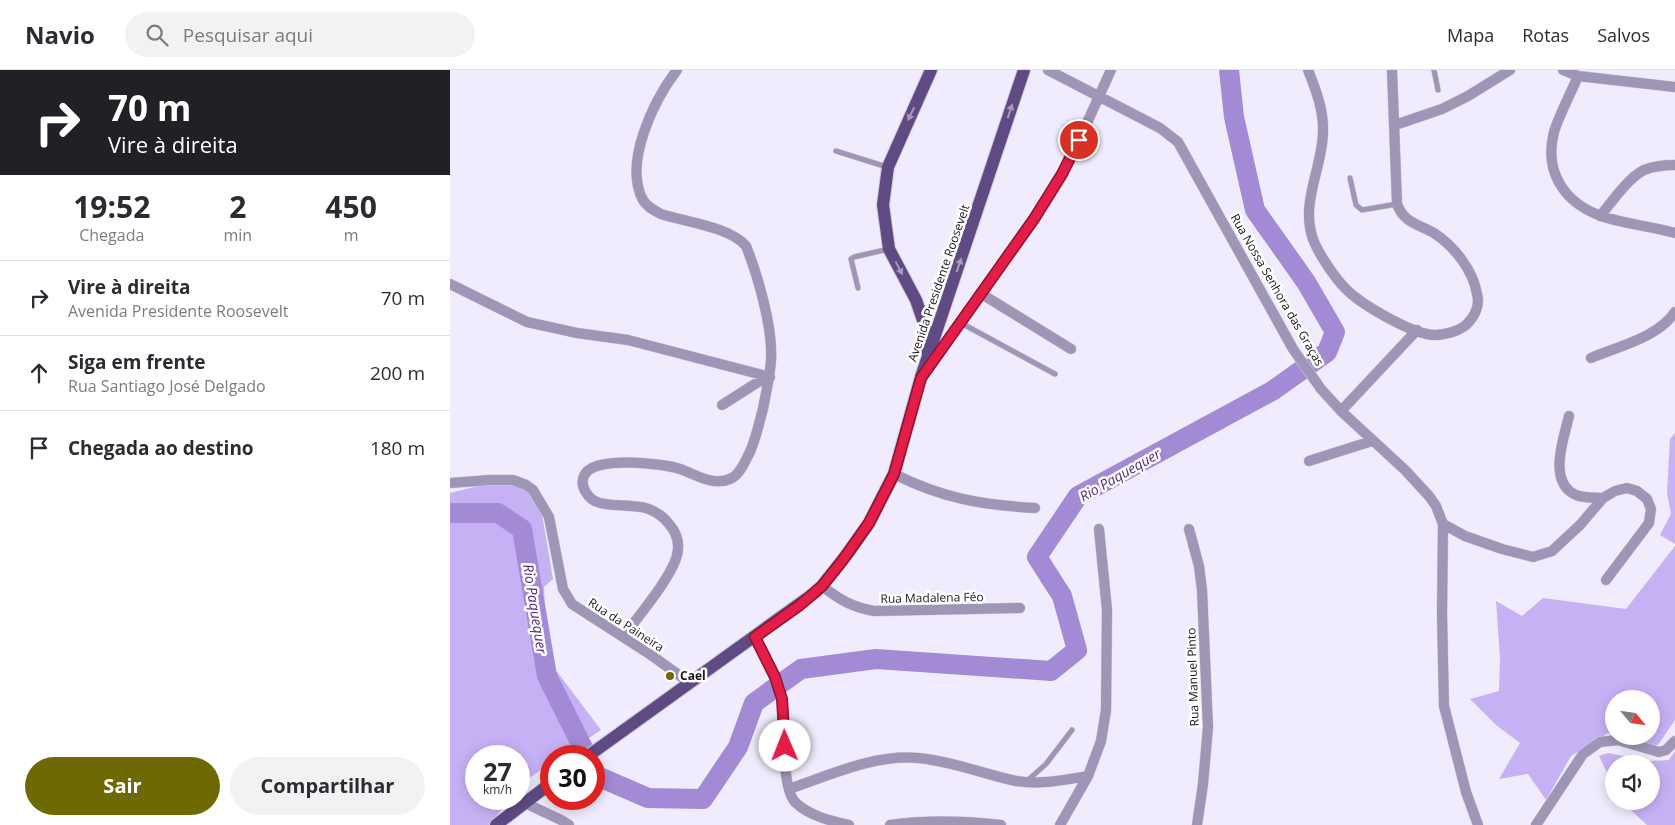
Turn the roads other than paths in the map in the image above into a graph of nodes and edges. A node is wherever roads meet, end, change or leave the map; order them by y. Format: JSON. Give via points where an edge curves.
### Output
{"nodes":[{"id":1,"x":676,"y":70,"type":"edge"},
{"id":2,"x":931,"y":70,"type":"edge"},
{"id":3,"x":1024,"y":70,"type":"edge"},
{"id":4,"x":1048,"y":70,"type":"edge"},
{"id":5,"x":1111,"y":70,"type":"edge"},
{"id":6,"x":1308,"y":70,"type":"edge"},
{"id":7,"x":1392,"y":70,"type":"edge"},
{"id":8,"x":1434,"y":70,"type":"edge"},
{"id":9,"x":1510,"y":70,"type":"edge"},
{"id":10,"x":1563,"y":70,"type":"edge"},
{"id":11,"x":1578,"y":76,"type":"junction"},
{"id":12,"x":1675,"y":87,"type":"edge"},
{"id":13,"x":1438,"y":90,"type":"dead end"},
{"id":14,"x":1100,"y":96,"type":"junction"},
{"id":15,"x":1395,"y":125,"type":"junction"},
{"id":16,"x":836,"y":151,"type":"dead end"},
{"id":17,"x":1675,"y":165,"type":"edge"},
{"id":18,"x":888,"y":167,"type":"junction"},
{"id":19,"x":1350,"y":178,"type":"dead end"},
{"id":20,"x":1397,"y":204,"type":"junction"},
{"id":21,"x":1600,"y":216,"type":"junction"},
{"id":22,"x":1675,"y":233,"type":"edge"},
{"id":23,"x":889,"y":249,"type":"junction"},
{"id":24,"x":450,"y":284,"type":"edge"},
{"id":25,"x":858,"y":288,"type":"dead end"},
{"id":26,"x":980,"y":293,"type":"junction"},
{"id":27,"x":948,"y":298,"type":"junction"},
{"id":28,"x":916,"y":300,"type":"junction"},
{"id":29,"x":1675,"y":312,"type":"edge"},
{"id":30,"x":960,"y":323,"type":"junction"},
{"id":31,"x":1417,"y":330,"type":"junction"},
{"id":32,"x":1071,"y":349,"type":"dead end"},
{"id":33,"x":1591,"y":358,"type":"dead end"},
{"id":34,"x":1055,"y":374,"type":"dead end"},
{"id":35,"x":768,"y":377,"type":"junction"},
{"id":36,"x":921,"y":378,"type":"junction"},
{"id":37,"x":722,"y":405,"type":"dead end"},
{"id":38,"x":1341,"y":411,"type":"junction"},
{"id":39,"x":1569,"y":416,"type":"dead end"},
{"id":40,"x":1372,"y":441,"type":"junction"},
{"id":41,"x":1309,"y":461,"type":"dead end"},
{"id":42,"x":894,"y":474,"type":"junction"},
{"id":43,"x":450,"y":483,"type":"edge"},
{"id":44,"x":1603,"y":498,"type":"junction"},
{"id":45,"x":1035,"y":508,"type":"dead end"},
{"id":46,"x":1443,"y":524,"type":"junction"},
{"id":47,"x":1099,"y":529,"type":"dead end"},
{"id":48,"x":1189,"y":529,"type":"dead end"},
{"id":49,"x":1606,"y":580,"type":"dead end"},
{"id":50,"x":822,"y":586,"type":"junction"},
{"id":51,"x":1020,"y":608,"type":"dead end"},
{"id":52,"x":623,"y":637,"type":"junction"},
{"id":53,"x":755,"y":637,"type":"junction"},
{"id":54,"x":690,"y":683,"type":"junction"},
{"id":55,"x":1072,"y":730,"type":"dead end"},
{"id":56,"x":1675,"y":741,"type":"edge"},
{"id":57,"x":604,"y":745,"type":"edge"},
{"id":58,"x":1088,"y":776,"type":"junction"},
{"id":59,"x":1026,"y":781,"type":"junction"},
{"id":60,"x":789,"y":789,"type":"junction"},
{"id":61,"x":540,"y":791,"type":"edge"},
{"id":62,"x":530,"y":799,"type":"edge"},
{"id":63,"x":530,"y":805,"type":"edge"},
{"id":64,"x":518,"y":810,"type":"edge"},
{"id":65,"x":507,"y":821,"type":"edge"},
{"id":66,"x":930,"y":824,"type":"edge"},
{"id":67,"x":496,"y":825,"type":"edge"},
{"id":68,"x":569,"y":825,"type":"edge"},
{"id":69,"x":849,"y":825,"type":"edge"},
{"id":70,"x":890,"y":825,"type":"edge"},
{"id":71,"x":1001,"y":825,"type":"edge"},
{"id":72,"x":1060,"y":825,"type":"edge"},
{"id":73,"x":1197,"y":825,"type":"edge"},
{"id":74,"x":1478,"y":825,"type":"edge"},
{"id":75,"x":1536,"y":825,"type":"edge"}],
"edges":[{"from":1,"to":35,"type":"street","via":[[641,141],[636,179],[643,200],[651,209],[730,234],[746,246],[762,295],[770,338]]},
{"from":2,"to":18,"type":"main road","one_way":true},
{"from":27,"to":3,"type":"main road","name":"Avenida Presidente Roosevelt","one_way":true},
{"from":4,"to":14,"type":"street","name":"Rua Nossa Senhora das Graças"},
{"from":5,"to":14,"type":"street"},
{"from":6,"to":31,"type":"street","via":[[1317,93],[1323,132],[1310,198],[1310,230],[1315,245],[1344,288],[1368,307]]},
{"from":7,"to":15,"type":"street"},
{"from":8,"to":13,"type":"lane"},
{"from":9,"to":15,"type":"street","via":[[1442,109]]},
{"from":10,"to":11,"type":"street"},
{"from":11,"to":12,"type":"street"},
{"from":11,"to":21,"type":"street","via":[[1554,132],[1550,153],[1554,173],[1566,192],[1582,207]]},
{"from":14,"to":26,"type":"street","via":[[1053,189]]},
{"from":14,"to":38,"type":"street","name":"Rua Nossa Senhora das Graças","via":[[1160,128],[1178,142],[1293,349],[1320,389]]},
{"from":15,"to":20,"type":"street"},
{"from":16,"to":18,"type":"lane"},
{"from":17,"to":21,"type":"street","via":[[1643,170]]},
{"from":18,"to":23,"type":"main road","via":[[883,205]]},
{"from":19,"to":20,"type":"lane","via":[[1358,208]]},
{"from":20,"to":31,"type":"street","via":[[1405,218],[1456,250],[1477,293],[1476,311],[1463,328],[1435,335]]},
{"from":21,"to":22,"type":"street"},
{"from":23,"to":25,"type":"lane","via":[[852,259]]},
{"from":23,"to":28,"type":"main road","one_way":true},
{"from":24,"to":35,"type":"street","via":[[527,322],[628,340]]},
{"from":26,"to":30,"type":"street"},
{"from":26,"to":32,"type":"street"},
{"from":27,"to":28,"type":"main road","via":[[934,315],[924,311]]},
{"from":27,"to":36,"type":"main road","name":"Avenida Presidente Roosevelt"},
{"from":28,"to":36,"type":"main road","via":[[926,329]]},
{"from":29,"to":33,"type":"street","via":[[1663,327]]},
{"from":30,"to":34,"type":"lane"},
{"from":30,"to":36,"type":"street"},
{"from":31,"to":38,"type":"street"},
{"from":35,"to":37,"type":"street"},
{"from":35,"to":52,"type":"street","via":[[754,443],[742,467],[732,478],[710,481],[680,469],[645,463],[609,464],[585,473],[582,480],[590,497],[598,502],[654,511],[675,530],[678,540],[672,569]]},
{"from":36,"to":42,"type":"main road","name":"Avenida Presidente Roosevelt"},
{"from":38,"to":40,"type":"street","name":"Rua Nossa Senhora das Graças"},
{"from":39,"to":44,"type":"street","via":[[1558,465],[1561,478],[1567,489],[1576,495]]},
{"from":40,"to":41,"type":"street"},
{"from":40,"to":46,"type":"street","name":"Rua Nossa Senhora das Graças","via":[[1429,496]]},
{"from":42,"to":45,"type":"street","via":[[946,496]]},
{"from":42,"to":50,"type":"main road","name":"Avenida Presidente Roosevelt","via":[[869,523]]},
{"from":43,"to":52,"type":"street","name":"Rua da Paineira","via":[[513,480],[533,490],[549,517],[563,589],[572,604]]},
{"from":44,"to":46,"type":"street","via":[[1552,551],[1533,557],[1465,536]]},
{"from":44,"to":49,"type":"street","via":[[1627,488],[1637,491],[1651,509],[1649,523]]},
{"from":46,"to":74,"type":"street","name":"Rua Nossa Senhora das Graças","via":[[1444,706]]},
{"from":47,"to":58,"type":"street","via":[[1107,610],[1106,710],[1101,741]]},
{"from":48,"to":73,"type":"street","name":"Rua Manuel Pinto","via":[[1202,590],[1208,726]]},
{"from":50,"to":51,"type":"street","name":"Rua Madalena Féo","via":[[846,603],[874,611]]},
{"from":50,"to":53,"type":"main road","name":"Avenida Presidente Roosevelt"},
{"from":52,"to":54,"type":"street","name":"Rua da Paineira"},
{"from":53,"to":54,"type":"main road","name":"Avenida Presidente Roosevelt"},
{"from":53,"to":60,"type":"street","via":[[780,691]]},
{"from":54,"to":57,"type":"main road","name":"Avenida Presidente Roosevelt"},
{"from":55,"to":59,"type":"lane","via":[[1046,764]]},
{"from":56,"to":75,"type":"street","via":[[1659,752],[1618,740],[1600,742],[1583,754]]},
{"from":58,"to":59,"type":"street","via":[[1063,781]]},
{"from":58,"to":72,"type":"street"},
{"from":59,"to":60,"type":"street","via":[[934,760],[900,757],[864,764]]},
{"from":60,"to":69,"type":"street","via":[[795,802],[808,812]]},
{"from":61,"to":62,"type":"main road"},
{"from":63,"to":68,"type":"street"},
{"from":64,"to":65,"type":"main road"},
{"from":65,"to":67,"type":"main road"},
{"from":66,"to":70,"type":"street"},
{"from":66,"to":71,"type":"street","via":[[975,822]]}]}
